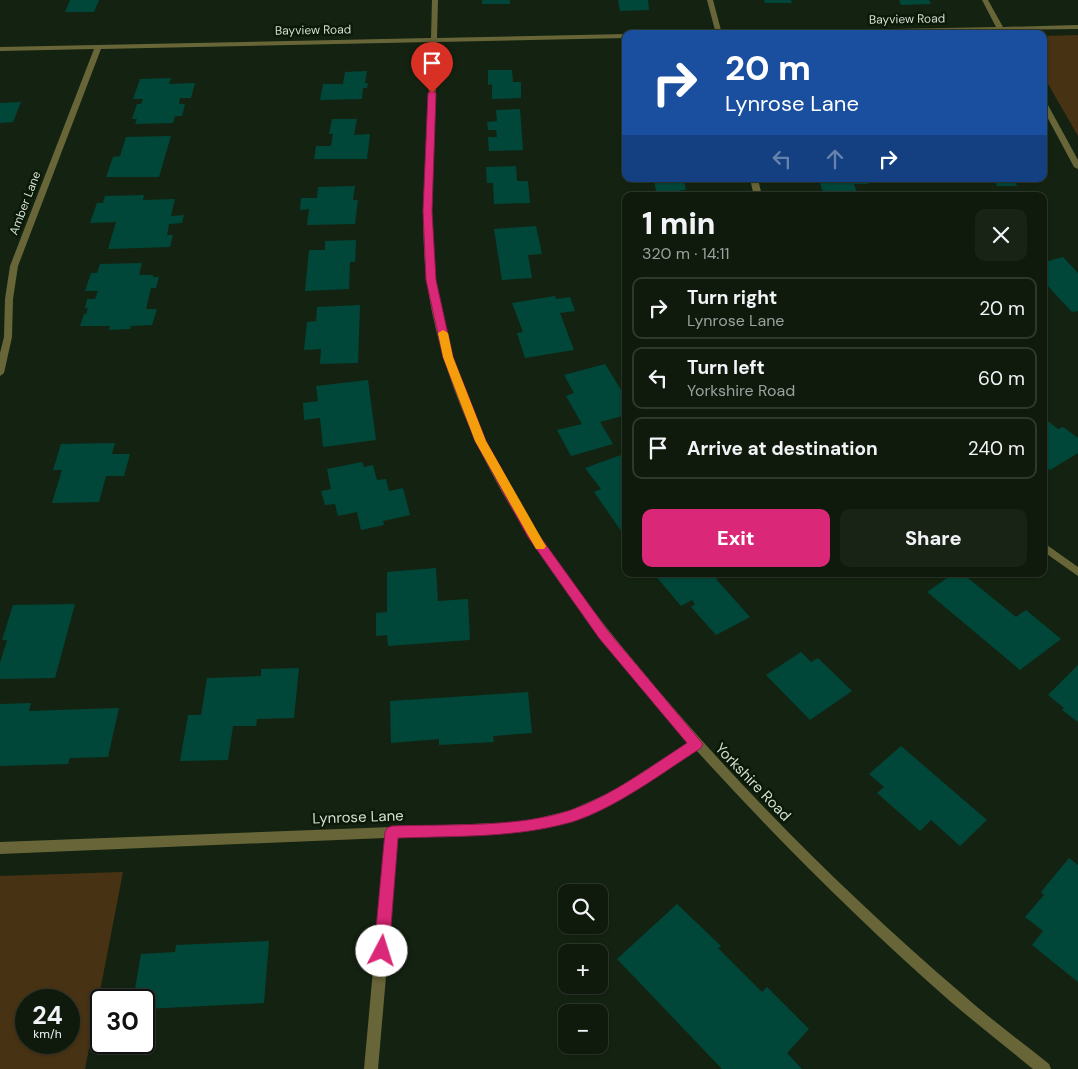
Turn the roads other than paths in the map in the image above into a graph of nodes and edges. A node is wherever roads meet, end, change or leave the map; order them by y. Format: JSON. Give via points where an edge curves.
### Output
{"nodes":[{"id":1,"x":435,"y":0,"type":"edge"},
{"id":2,"x":710,"y":0,"type":"edge"},
{"id":3,"x":985,"y":0,"type":"edge"},
{"id":4,"x":1078,"y":27,"type":"edge"},
{"id":5,"x":718,"y":30,"type":"edge"},
{"id":6,"x":1001,"y":30,"type":"edge"},
{"id":7,"x":1021,"y":30,"type":"edge"},
{"id":8,"x":622,"y":36,"type":"edge"},
{"id":9,"x":434,"y":38,"type":"junction"},
{"id":10,"x":98,"y":47,"type":"junction"},
{"id":11,"x":0,"y":48,"type":"edge"},
{"id":12,"x":1047,"y":110,"type":"edge"},
{"id":13,"x":1078,"y":167,"type":"edge"},
{"id":14,"x":0,"y":373,"type":"edge"},
{"id":15,"x":1047,"y":549,"type":"edge"},
{"id":16,"x":1078,"y":572,"type":"edge"},
{"id":17,"x":696,"y":744,"type":"junction"},
{"id":18,"x":392,"y":832,"type":"junction"},
{"id":19,"x":0,"y":848,"type":"edge"},
{"id":20,"x":371,"y":1069,"type":"edge"},
{"id":21,"x":1044,"y":1069,"type":"edge"}],
"edges":[{"from":1,"to":9,"type":"street","name":"Yorkshire Road"},
{"from":2,"to":5,"type":"street"},
{"from":3,"to":6,"type":"street"},
{"from":4,"to":7,"type":"street","name":"Bayview Road"},
{"from":8,"to":9,"type":"street","name":"Bayview Road"},
{"from":9,"to":10,"type":"street","name":"Bayview Road"},
{"from":9,"to":17,"type":"street","name":"Yorkshire Road","via":[[428,211],[431,280],[448,357],[480,441],[532,534],[604,634]]},
{"from":10,"to":11,"type":"street","name":"Bayview Road"},
{"from":10,"to":14,"type":"street","name":"Amber Lane","via":[[14,266],[8,337]]},
{"from":12,"to":13,"type":"street"},
{"from":15,"to":16,"type":"street"},
{"from":17,"to":18,"type":"street","name":"Lynrose Lane","via":[[617,795],[572,815],[523,827]]},
{"from":17,"to":21,"type":"street","name":"Yorkshire Road","via":[[786,837],[944,987]]},
{"from":18,"to":19,"type":"street","name":"Lynrose Lane"},
{"from":18,"to":20,"type":"street"}]}
